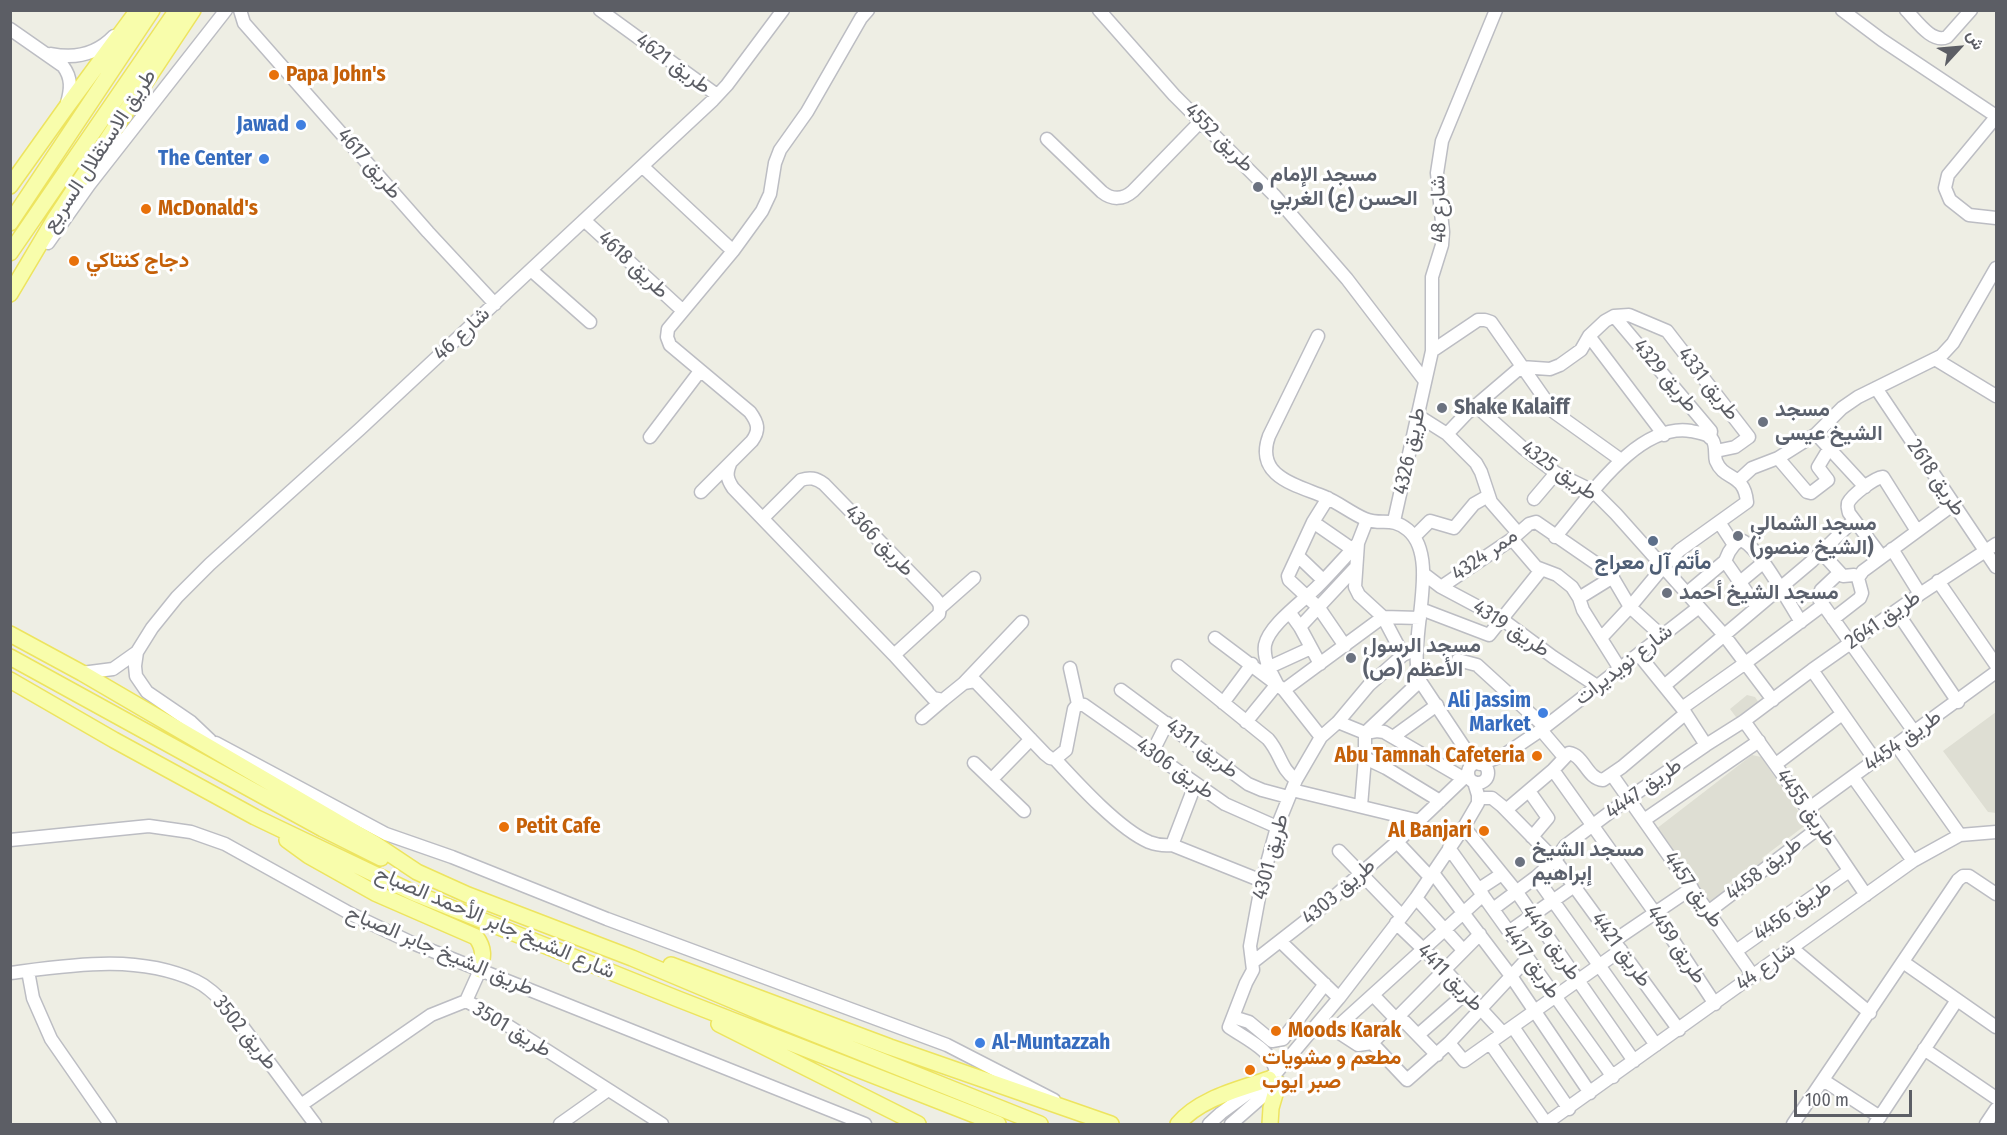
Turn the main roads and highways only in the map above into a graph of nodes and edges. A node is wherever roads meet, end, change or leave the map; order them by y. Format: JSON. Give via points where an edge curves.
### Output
{"nodes":[{"id":1,"x":138,"y":10,"type":"edge"},
{"id":2,"x":153,"y":10,"type":"edge"},
{"id":3,"x":177,"y":10,"type":"edge"},
{"id":4,"x":193,"y":10,"type":"edge"},
{"id":5,"x":10,"y":186,"type":"edge"},
{"id":6,"x":10,"y":223,"type":"edge"},
{"id":7,"x":10,"y":253,"type":"edge"},
{"id":8,"x":10,"y":294,"type":"edge"},
{"id":9,"x":10,"y":634,"type":"edge"},
{"id":10,"x":10,"y":657,"type":"edge"},
{"id":11,"x":10,"y":680,"type":"edge"},
{"id":12,"x":255,"y":817,"type":"junction"},
{"id":13,"x":417,"y":872,"type":"junction"},
{"id":14,"x":632,"y":958,"type":"junction"},
{"id":15,"x":480,"y":970,"type":"road end"},
{"id":16,"x":678,"y":999,"type":"junction"},
{"id":17,"x":918,"y":1125,"type":"edge"},
{"id":18,"x":998,"y":1125,"type":"edge"},
{"id":19,"x":1040,"y":1125,"type":"edge"},
{"id":20,"x":1111,"y":1125,"type":"edge"},
{"id":21,"x":1178,"y":1125,"type":"edge"},
{"id":22,"x":1270,"y":1125,"type":"edge"}],
"edges":[{"from":1,"to":5,"type":"main road"},
{"from":2,"to":6,"type":"main road"},
{"from":3,"to":7,"type":"main road"},
{"from":4,"to":8,"type":"main road","name":"طريق الاستقلال السريع","via":[[54,220]]},
{"from":9,"to":13,"type":"main road","name":"شارع الشيخ جابر الأحمد الصباح"},
{"from":10,"to":13,"type":"main road","via":[[323,829]]},
{"from":11,"to":12,"type":"main road","name":"شارع الشيخ جابر الأحمد الصباح"},
{"from":12,"to":15,"type":"main road","via":[[309,856],[375,893],[476,936],[484,952]]},
{"from":12,"to":16,"type":"main road","name":"شارع الشيخ جابر الأحمد الصباح","via":[[414,893]]},
{"from":13,"to":14,"type":"main road","name":"شارع الشيخ جابر الأحمد الصباح"},
{"from":14,"to":19,"type":"main road","name":"شارع الشيخ جابر الأحمد الصباح"},
{"from":14,"to":20,"type":"main road","via":[[700,974]]},
{"from":16,"to":17,"type":"main road","via":[[729,1030]]},
{"from":16,"to":18,"type":"main road","name":"شارع الشيخ جابر الأحمد الصباح"},
{"from":21,"to":22,"type":"main road","via":[[1215,1098],[1274,1079]]}]}
